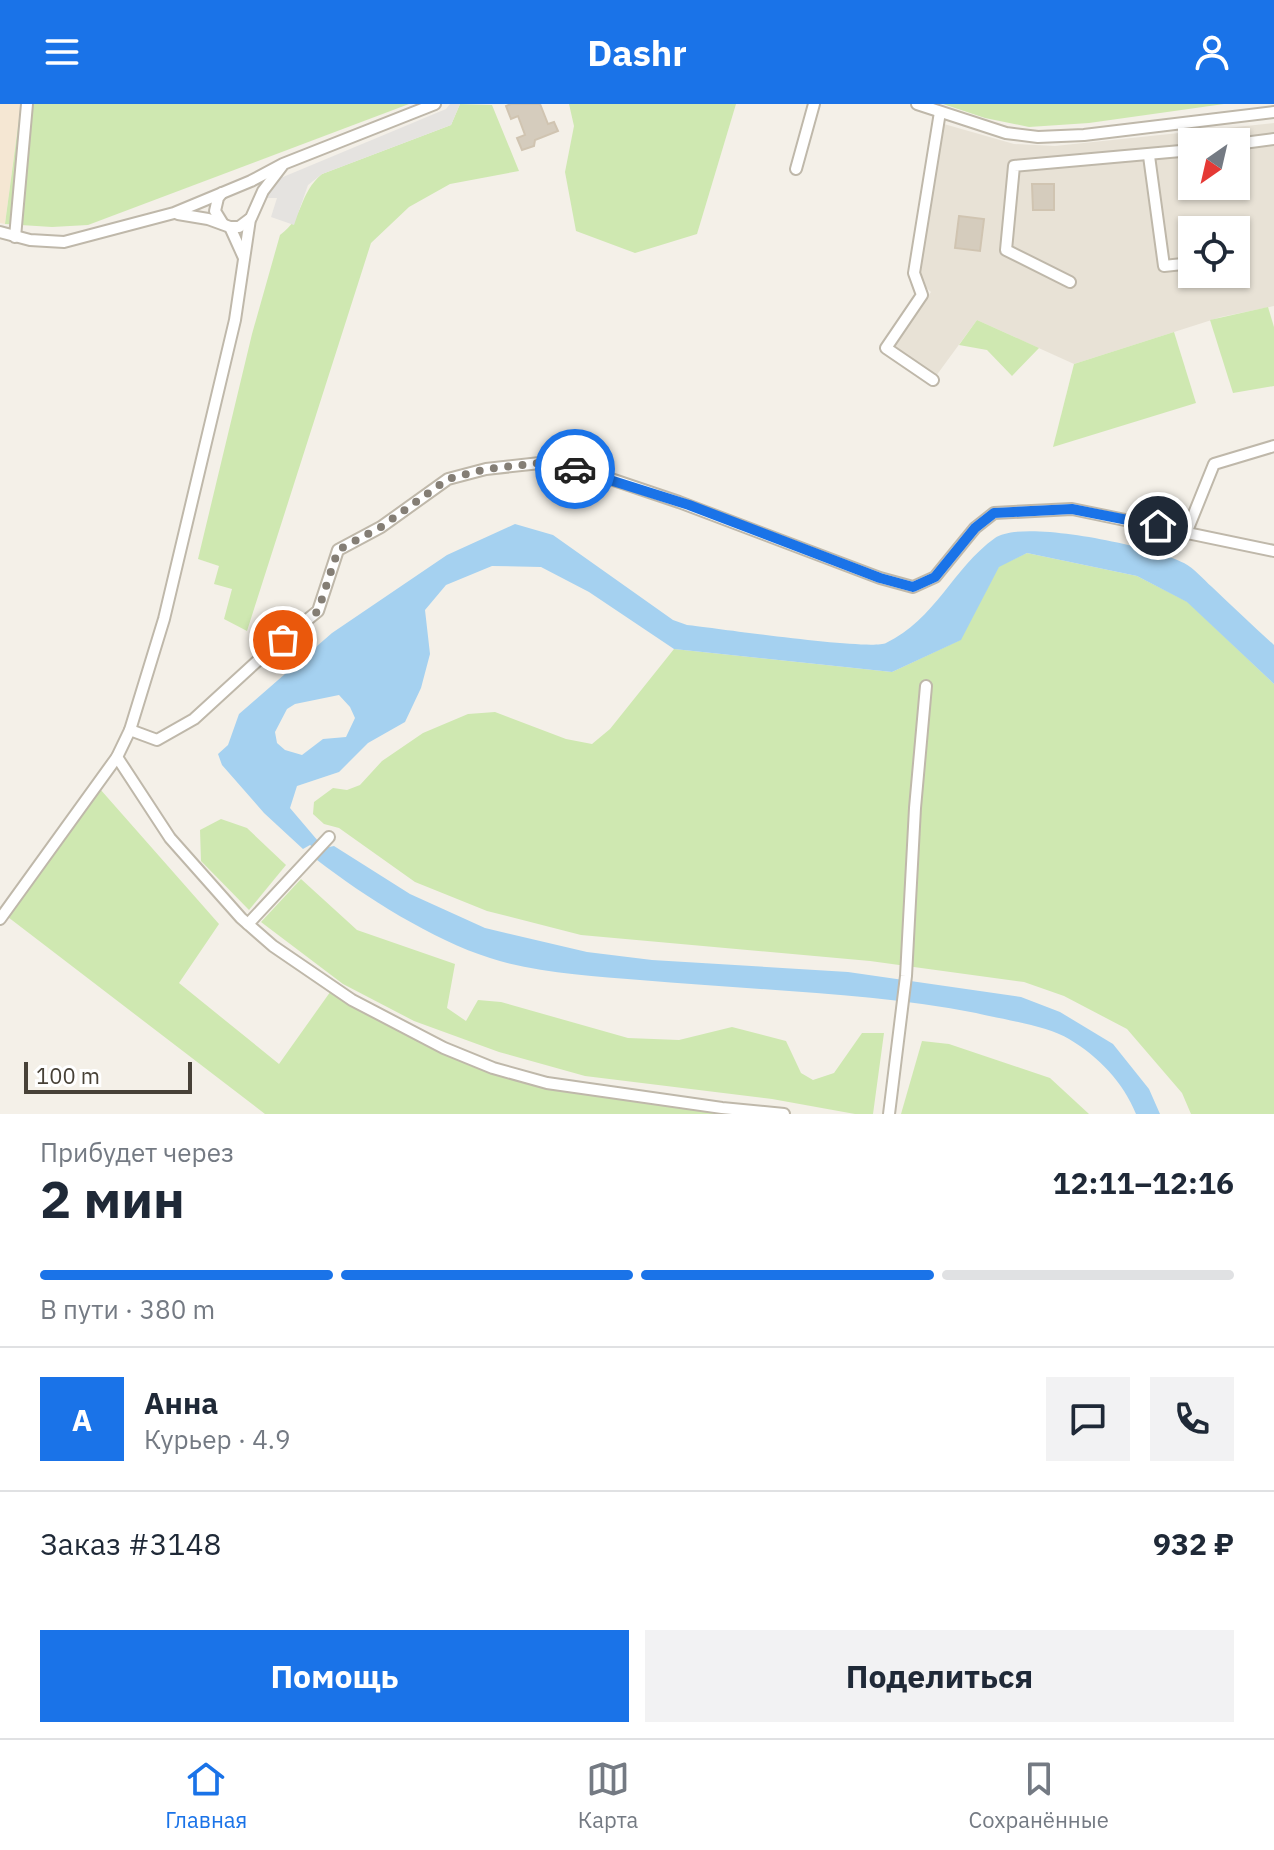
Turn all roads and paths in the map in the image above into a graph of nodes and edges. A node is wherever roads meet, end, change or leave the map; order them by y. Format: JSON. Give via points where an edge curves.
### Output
{"nodes":[{"id":1,"x":27,"y":104,"type":"edge"},
{"id":2,"x":435,"y":104,"type":"edge"},
{"id":3,"x":814,"y":104,"type":"edge"},
{"id":4,"x":917,"y":104,"type":"edge"},
{"id":5,"x":940,"y":112,"type":"junction"},
{"id":6,"x":1274,"y":112,"type":"edge"},
{"id":7,"x":1274,"y":139,"type":"edge"},
{"id":8,"x":1250,"y":142,"type":"edge"},
{"id":9,"x":1178,"y":152,"type":"edge"},
{"id":10,"x":1149,"y":156,"type":"junction"},
{"id":11,"x":283,"y":164,"type":"junction"},
{"id":12,"x":796,"y":169,"type":"dead end"},
{"id":13,"x":237,"y":187,"type":"junction"},
{"id":14,"x":224,"y":192,"type":"junction"},
{"id":15,"x":257,"y":205,"type":"junction"},
{"id":16,"x":174,"y":213,"type":"junction"},
{"id":17,"x":250,"y":219,"type":"junction"},
{"id":18,"x":227,"y":226,"type":"junction"},
{"id":19,"x":0,"y":232,"type":"edge"},
{"id":20,"x":15,"y":237,"type":"junction"},
{"id":21,"x":245,"y":260,"type":"junction"},
{"id":22,"x":1178,"y":264,"type":"edge"},
{"id":23,"x":1070,"y":282,"type":"dead end"},
{"id":24,"x":933,"y":380,"type":"dead end"},
{"id":25,"x":1274,"y":446,"type":"edge"},
{"id":26,"x":1187,"y":531,"type":"junction"},
{"id":27,"x":1274,"y":551,"type":"edge"},
{"id":28,"x":926,"y":686,"type":"dead end"},
{"id":29,"x":130,"y":730,"type":"junction"},
{"id":30,"x":117,"y":757,"type":"junction"},
{"id":31,"x":329,"y":837,"type":"dead end"},
{"id":32,"x":0,"y":919,"type":"edge"},
{"id":33,"x":248,"y":924,"type":"junction"},
{"id":34,"x":784,"y":1114,"type":"edge"},
{"id":35,"x":889,"y":1114,"type":"edge"}],
"edges":[{"from":1,"to":20,"type":"street"},
{"from":2,"to":11,"type":"street"},
{"from":3,"to":12,"type":"street"},
{"from":4,"to":5,"type":"street"},
{"from":5,"to":6,"type":"street","via":[[1006,133],[1038,137]]},
{"from":5,"to":24,"type":"street","via":[[914,273],[922,295],[886,348]]},
{"from":7,"to":8,"type":"street"},
{"from":9,"to":10,"type":"street"},
{"from":10,"to":22,"type":"street","via":[[1164,266]]},
{"from":10,"to":23,"type":"street","via":[[1014,166],[1006,250]]},
{"from":11,"to":13,"type":"street"},
{"from":11,"to":15,"type":"street"},
{"from":13,"to":14,"type":"street"},
{"from":13,"to":15,"type":"street"},
{"from":14,"to":16,"type":"street"},
{"from":14,"to":18,"type":"street","via":[[215,211]]},
{"from":15,"to":17,"type":"street"},
{"from":16,"to":18,"type":"street"},
{"from":16,"to":20,"type":"street","via":[[72,241]]},
{"from":17,"to":18,"type":"street","via":[[239,227]]},
{"from":17,"to":21,"type":"street"},
{"from":18,"to":21,"type":"street"},
{"from":19,"to":20,"type":"street"},
{"from":21,"to":29,"type":"street","via":[[164,619]]},
{"from":25,"to":26,"type":"street","via":[[1214,464]]},
{"from":26,"to":27,"type":"street"},
{"from":26,"to":29,"type":"street","via":[[1072,509],[994,513],[935,577],[913,587],[590,472],[540,463],[486,469],[448,479],[338,550],[318,611],[194,719],[157,740]]},
{"from":28,"to":35,"type":"street","via":[[906,976]]},
{"from":29,"to":30,"type":"street"},
{"from":30,"to":32,"type":"street"},
{"from":30,"to":33,"type":"street","via":[[170,838]]},
{"from":31,"to":33,"type":"street"},
{"from":33,"to":34,"type":"street","via":[[352,1000],[493,1068],[547,1083]]}]}
